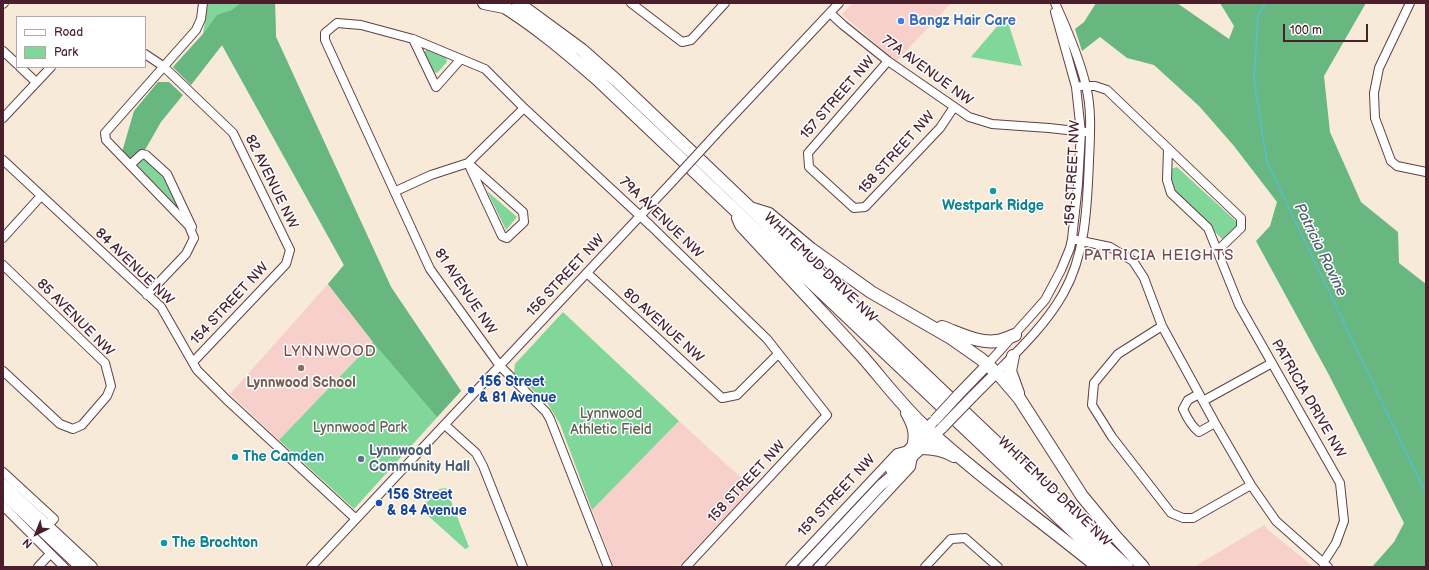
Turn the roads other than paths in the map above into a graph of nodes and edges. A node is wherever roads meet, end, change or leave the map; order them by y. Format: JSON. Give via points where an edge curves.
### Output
{"nodes":[{"id":1,"x":203,"y":3,"type":"edge"},
{"id":2,"x":484,"y":3,"type":"edge"},
{"id":3,"x":518,"y":3,"type":"edge"},
{"id":4,"x":631,"y":3,"type":"edge"},
{"id":5,"x":725,"y":3,"type":"edge"},
{"id":6,"x":839,"y":3,"type":"edge"},
{"id":7,"x":1054,"y":3,"type":"edge"},
{"id":8,"x":1410,"y":3,"type":"edge"},
{"id":9,"x":501,"y":5,"type":"edge"},
{"id":10,"x":830,"y":13,"type":"junction"},
{"id":11,"x":337,"y":22,"type":"joint"},
{"id":12,"x":413,"y":39,"type":"junction"},
{"id":13,"x":3,"y":51,"type":"edge"},
{"id":14,"x":146,"y":55,"type":"edge"},
{"id":15,"x":460,"y":60,"type":"junction"},
{"id":16,"x":888,"y":60,"type":"junction"},
{"id":17,"x":16,"y":63,"type":"edge"},
{"id":18,"x":163,"y":66,"type":"junction"},
{"id":19,"x":21,"y":68,"type":"edge"},
{"id":20,"x":50,"y":68,"type":"edge"},
{"id":21,"x":36,"y":82,"type":"junction"},
{"id":22,"x":1086,"y":86,"type":"junction"},
{"id":23,"x":1076,"y":87,"type":"junction"},
{"id":24,"x":954,"y":107,"type":"junction"},
{"id":25,"x":524,"y":108,"type":"junction"},
{"id":26,"x":3,"y":118,"type":"edge"},
{"id":27,"x":1081,"y":132,"type":"junction"},
{"id":28,"x":1090,"y":133,"type":"junction"},
{"id":29,"x":1168,"y":149,"type":"junction"},
{"id":30,"x":3,"y":160,"type":"edge"},
{"id":31,"x":468,"y":163,"type":"junction"},
{"id":32,"x":130,"y":165,"type":"junction"},
{"id":33,"x":1426,"y":172,"type":"edge"},
{"id":34,"x":396,"y":191,"type":"junction"},
{"id":35,"x":41,"y":196,"type":"junction"},
{"id":36,"x":734,"y":207,"type":"junction"},
{"id":37,"x":751,"y":208,"type":"junction"},
{"id":38,"x":854,"y":208,"type":"joint"},
{"id":39,"x":640,"y":215,"type":"junction"},
{"id":40,"x":3,"y":238,"type":"edge"},
{"id":41,"x":194,"y":238,"type":"junction"},
{"id":42,"x":1072,"y":239,"type":"junction"},
{"id":43,"x":1082,"y":241,"type":"junction"},
{"id":44,"x":1218,"y":251,"type":"junction"},
{"id":45,"x":286,"y":264,"type":"joint"},
{"id":46,"x":3,"y":265,"type":"edge"},
{"id":47,"x":587,"y":273,"type":"junction"},
{"id":48,"x":147,"y":295,"type":"junction"},
{"id":49,"x":888,"y":302,"type":"junction"},
{"id":50,"x":1162,"y":326,"type":"junction"},
{"id":51,"x":1015,"y":334,"type":"junction"},
{"id":52,"x":778,"y":354,"type":"junction"},
{"id":53,"x":1013,"y":356,"type":"junction"},
{"id":54,"x":193,"y":362,"type":"junction"},
{"id":55,"x":1272,"y":363,"type":"junction"},
{"id":56,"x":500,"y":366,"type":"junction"},
{"id":57,"x":992,"y":369,"type":"junction"},
{"id":58,"x":3,"y":371,"type":"edge"},
{"id":59,"x":1199,"y":394,"type":"junction"},
{"id":60,"x":1020,"y":398,"type":"junction"},
{"id":61,"x":1204,"y":401,"type":"junction"},
{"id":62,"x":902,"y":403,"type":"junction"},
{"id":63,"x":827,"y":415,"type":"joint"},
{"id":64,"x":1215,"y":423,"type":"junction"},
{"id":65,"x":445,"y":425,"type":"junction"},
{"id":66,"x":935,"y":427,"type":"junction"},
{"id":67,"x":914,"y":449,"type":"junction"},
{"id":68,"x":971,"y":467,"type":"junction"},
{"id":69,"x":3,"y":472,"type":"edge"},
{"id":70,"x":3,"y":484,"type":"edge"},
{"id":71,"x":1251,"y":484,"type":"junction"},
{"id":72,"x":3,"y":494,"type":"edge"},
{"id":73,"x":3,"y":506,"type":"edge"},
{"id":74,"x":356,"y":519,"type":"junction"},
{"id":75,"x":45,"y":529,"type":"junction"},
{"id":76,"x":50,"y":554,"type":"junction"},
{"id":77,"x":1326,"y":565,"type":"edge"},
{"id":78,"x":38,"y":567,"type":"edge"},
{"id":79,"x":64,"y":567,"type":"edge"},
{"id":80,"x":80,"y":567,"type":"edge"},
{"id":81,"x":92,"y":567,"type":"edge"},
{"id":82,"x":311,"y":567,"type":"edge"},
{"id":83,"x":523,"y":567,"type":"edge"},
{"id":84,"x":608,"y":567,"type":"edge"},
{"id":85,"x":686,"y":567,"type":"edge"},
{"id":86,"x":790,"y":567,"type":"edge"},
{"id":87,"x":804,"y":567,"type":"edge"},
{"id":88,"x":818,"y":567,"type":"edge"},
{"id":89,"x":925,"y":567,"type":"edge"},
{"id":90,"x":998,"y":567,"type":"edge"},
{"id":91,"x":1098,"y":567,"type":"edge"},
{"id":92,"x":1111,"y":567,"type":"edge"},
{"id":93,"x":1127,"y":567,"type":"edge"},
{"id":94,"x":1143,"y":567,"type":"edge"}],
"edges":[{"from":1,"to":18,"type":"street","via":[[201,19],[196,30]]},
{"from":2,"to":9,"type":"highway"},
{"from":3,"to":37,"type":"highway","name":"WHITEMUD DRIVE NW","via":[[582,50]]},
{"from":4,"to":5,"type":"street","via":[[682,42],[691,40]]},
{"from":6,"to":10,"type":"street","name":"156 STREET NW"},
{"from":7,"to":22,"type":"street","name":"159 STREET NW","via":[[1076,54]]},
{"from":7,"to":23,"type":"street","name":"159 STREET NW"},
{"from":8,"to":33,"type":"street","via":[[1379,68],[1374,93],[1376,118],[1391,161],[1397,166]]},
{"from":9,"to":36,"type":"highway","name":"WHITEMUD DRIVE NW","via":[[552,40],[597,79]]},
{"from":10,"to":16,"type":"street","name":"77A AVENUE NW"},
{"from":10,"to":39,"type":"street","name":"156 STREET NW","bridge":true},
{"from":11,"to":12,"type":"street","name":"79A AVENUE NW","via":[[361,25]]},
{"from":11,"to":34,"type":"street","name":"81 AVENUE NW","via":[[325,33],[325,40]]},
{"from":12,"to":15,"type":"street","name":"79A AVENUE NW"},
{"from":12,"to":15,"type":"street","via":[[436,87]]},
{"from":13,"to":17,"type":"street"},
{"from":14,"to":18,"type":"street","name":"82 AVENUE NW"},
{"from":15,"to":25,"type":"street","name":"79A AVENUE NW","via":[[485,69]]},
{"from":16,"to":24,"type":"street","name":"77A AVENUE NW"},
{"from":16,"to":38,"type":"street","name":"157 STREET NW","via":[[808,153],[809,167]]},
{"from":18,"to":32,"type":"street","via":[[105,132],[106,140]]},
{"from":18,"to":45,"type":"street","name":"82 AVENUE NW","via":[[233,133],[290,250]]},
{"from":19,"to":21,"type":"street"},
{"from":20,"to":21,"type":"street"},
{"from":21,"to":26,"type":"street"},
{"from":22,"to":23,"type":"street"},
{"from":22,"to":28,"type":"street","name":"159 STREET NW"},
{"from":22,"to":29,"type":"street","via":[[1107,90]]},
{"from":23,"to":27,"type":"street","name":"159 STREET NW"},
{"from":24,"to":27,"type":"street","name":"77A AVENUE NW","via":[[969,117],[992,124]]},
{"from":24,"to":38,"type":"street","name":"158 STREET NW","via":[[940,128],[865,207]]},
{"from":25,"to":31,"type":"street"},
{"from":25,"to":39,"type":"street","name":"79A AVENUE NW"},
{"from":27,"to":28,"type":"street","name":"77A AVENUE NW"},
{"from":27,"to":42,"type":"street","name":"159 STREET NW"},
{"from":28,"to":43,"type":"street","name":"159 STREET NW","via":[[1087,207]]},
{"from":29,"to":44,"type":"street","name":"PATRICIA DRIVE NW","via":[[1167,180],[1171,193],[1208,228]]},
{"from":29,"to":44,"type":"street","via":[[1241,218],[1241,228]]},
{"from":30,"to":35,"type":"street","name":"84 AVENUE NW"},
{"from":31,"to":31,"type":"street","via":[[502,236],[507,238],[524,222],[523,212]]},
{"from":31,"to":34,"type":"street","via":[[430,175]]},
{"from":32,"to":41,"type":"street","via":[[189,226]]},
{"from":32,"to":41,"type":"street","via":[[142,154],[146,154],[167,174],[192,226]]},
{"from":34,"to":56,"type":"street","name":"81 AVENUE NW","via":[[430,269]]},
{"from":35,"to":40,"type":"street"},
{"from":35,"to":48,"type":"street","name":"84 AVENUE NW"},
{"from":36,"to":62,"type":"highway","via":[[741,225]]},
{"from":36,"to":92,"type":"highway","name":"WHITEMUD DRIVE NW"},
{"from":37,"to":49,"type":"highway","via":[[769,214],[841,271]]},
{"from":37,"to":93,"type":"highway","name":"WHITEMUD DRIVE NW"},
{"from":39,"to":47,"type":"street","name":"156 STREET NW"},
{"from":39,"to":52,"type":"street","name":"79A AVENUE NW","via":[[767,339]]},
{"from":41,"to":48,"type":"street","via":[[186,254]]},
{"from":42,"to":43,"type":"street"},
{"from":42,"to":51,"type":"street","name":"159 STREET NW","via":[[1051,290]]},
{"from":43,"to":50,"type":"street","via":[[1110,247],[1133,261],[1144,278]]},
{"from":43,"to":53,"type":"street","name":"159 STREET NW","via":[[1078,259],[1064,293],[1044,323]]},
{"from":44,"to":55,"type":"street","name":"PATRICIA DRIVE NW","via":[[1239,305]]},
{"from":45,"to":54,"type":"street","name":"154 STREET NW"},
{"from":46,"to":58,"type":"street","name":"85 AVENUE NW","via":[[105,363],[111,386],[107,396],[82,425],[73,429],[60,424]]},
{"from":47,"to":52,"type":"street","name":"80 AVENUE NW","via":[[722,398],[737,396]]},
{"from":47,"to":56,"type":"street","name":"156 STREET NW"},
{"from":48,"to":54,"type":"street","name":"84 AVENUE NW","via":[[161,307]]},
{"from":49,"to":51,"type":"highway","via":[[978,340],[998,341]]},
{"from":49,"to":57,"type":"highway","via":[[951,338]]},
{"from":50,"to":59,"type":"street"},
{"from":50,"to":71,"type":"street","via":[[1118,354],[1094,383],[1092,404],[1112,437],[1172,513],[1183,518],[1193,518]]},
{"from":51,"to":57,"type":"street","name":"159 STREET NW"},
{"from":52,"to":63,"type":"street","name":"79A AVENUE NW"},
{"from":53,"to":57,"type":"street","name":"159 STREET NW"},
{"from":53,"to":60,"type":"highway","via":[[1010,372]]},
{"from":54,"to":74,"type":"street","name":"84 AVENUE NW","via":[[197,370],[227,400]]},
{"from":55,"to":61,"type":"street"},
{"from":55,"to":77,"type":"street","name":"PATRICIA DRIVE NW","via":[[1340,483],[1344,521]]},
{"from":56,"to":65,"type":"street","name":"156 STREET NW"},
{"from":56,"to":84,"type":"street","name":"81 AVENUE NW","via":[[550,419]]},
{"from":57,"to":60,"type":"highway"},
{"from":57,"to":66,"type":"main road","name":"159 STREET NW","bridge":true,"via":[[972,397]]},
{"from":57,"to":66,"type":"main road","name":"159 STREET NW","bridge":true,"via":[[964,389]]},
{"from":59,"to":61,"type":"street"},
{"from":59,"to":64,"type":"street","via":[[1188,400],[1182,409],[1187,419],[1200,432]]},
{"from":60,"to":94,"type":"highway","via":[[1082,496]]},
{"from":61,"to":64,"type":"street"},
{"from":62,"to":66,"type":"highway"},
{"from":62,"to":67,"type":"highway","via":[[916,435]]},
{"from":63,"to":85,"type":"street","name":"158 STREET NW"},
{"from":64,"to":71,"type":"street"},
{"from":65,"to":74,"type":"street","name":"156 STREET NW"},
{"from":65,"to":83,"type":"street","via":[[476,453],[481,462]]},
{"from":66,"to":67,"type":"main road","name":"159 STREET NW"},
{"from":66,"to":68,"type":"highway"},
{"from":67,"to":68,"type":"highway","via":[[928,448],[949,453]]},
{"from":67,"to":86,"type":"street","name":"159 STREET NW","via":[[897,453]]},
{"from":67,"to":87,"type":"main road","name":"159 STREET NW","via":[[892,468],[881,484]]},
{"from":67,"to":88,"type":"street","name":"159 STREET NW","via":[[911,467]]},
{"from":68,"to":91,"type":"highway"},
{"from":69,"to":75,"type":"street","via":[[54,519]]},
{"from":70,"to":75,"type":"main road"},
{"from":71,"to":77,"type":"street","via":[[1276,521]]},
{"from":72,"to":75,"type":"main road"},
{"from":73,"to":76,"type":"street"},
{"from":74,"to":82,"type":"street","name":"156 STREET NW"},
{"from":75,"to":80,"type":"main road"},
{"from":75,"to":81,"type":"main road"},
{"from":76,"to":78,"type":"street"},
{"from":76,"to":79,"type":"street"},
{"from":89,"to":90,"type":"street","via":[[951,539],[965,538]]}]}
